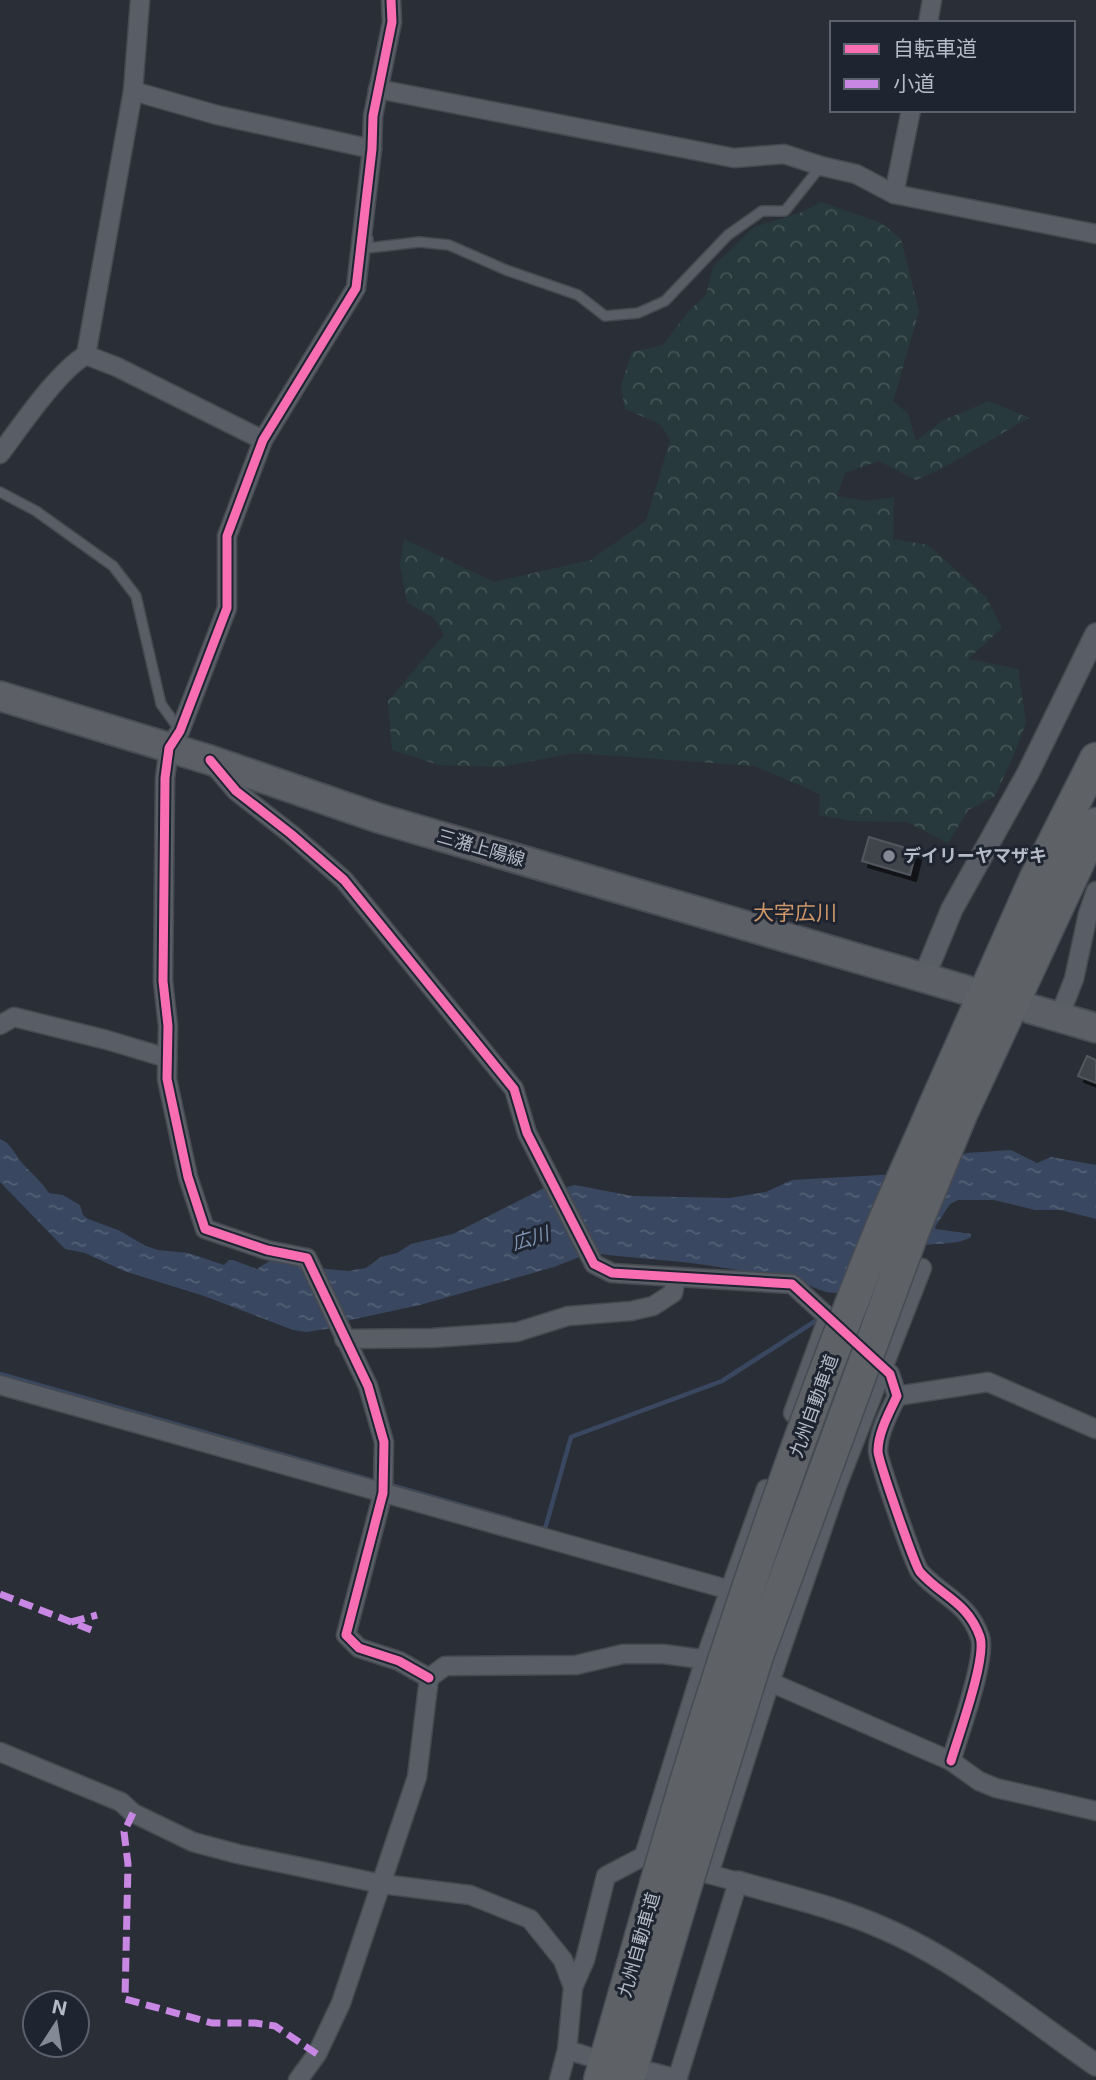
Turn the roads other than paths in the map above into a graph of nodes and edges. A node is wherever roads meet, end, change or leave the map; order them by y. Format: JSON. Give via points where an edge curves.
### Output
{"nodes":[{"id":1,"x":140,"y":0,"type":"edge"},
{"id":2,"x":391,"y":0,"type":"edge"},
{"id":3,"x":933,"y":0,"type":"edge"},
{"id":4,"x":928,"y":21,"type":"edge"},
{"id":5,"x":379,"y":89,"type":"junction"},
{"id":6,"x":133,"y":91,"type":"junction"},
{"id":7,"x":911,"y":112,"type":"edge"},
{"id":8,"x":372,"y":149,"type":"junction"},
{"id":9,"x":821,"y":166,"type":"junction"},
{"id":10,"x":894,"y":194,"type":"junction"},
{"id":11,"x":363,"y":216,"type":"junction"},
{"id":12,"x":1096,"y":234,"type":"edge"},
{"id":13,"x":86,"y":355,"type":"junction"},
{"id":14,"x":263,"y":440,"type":"junction"},
{"id":15,"x":0,"y":454,"type":"edge"},
{"id":16,"x":0,"y":492,"type":"edge"},
{"id":17,"x":1096,"y":634,"type":"edge"},
{"id":18,"x":0,"y":696,"type":"edge"},
{"id":19,"x":175,"y":739,"type":"junction"},
{"id":20,"x":1096,"y":759,"type":"edge"},
{"id":21,"x":210,"y":760,"type":"junction"},
{"id":22,"x":1096,"y":824,"type":"edge"},
{"id":23,"x":1096,"y":891,"type":"edge"},
{"id":24,"x":924,"y":977,"type":"junction"},
{"id":25,"x":966,"y":990,"type":"dead end"},
{"id":26,"x":1031,"y":1009,"type":"dead end"},
{"id":27,"x":1059,"y":1017,"type":"junction"},
{"id":28,"x":5,"y":1018,"type":"edge"},
{"id":29,"x":1096,"y":1028,"type":"edge"},
{"id":30,"x":167,"y":1058,"type":"junction"},
{"id":31,"x":949,"y":1108,"type":"junction"},
{"id":32,"x":922,"y":1268,"type":"dead end"},
{"id":33,"x":676,"y":1277,"type":"junction"},
{"id":34,"x":828,"y":1317,"type":"junction"},
{"id":35,"x":343,"y":1337,"type":"junction"},
{"id":36,"x":883,"y":1368,"type":"junction"},
{"id":37,"x":0,"y":1385,"type":"edge"},
{"id":38,"x":897,"y":1396,"type":"junction"},
{"id":39,"x":1096,"y":1429,"type":"edge"},
{"id":40,"x":383,"y":1493,"type":"junction"},
{"id":41,"x":730,"y":1590,"type":"junction"},
{"id":42,"x":705,"y":1659,"type":"junction"},
{"id":43,"x":429,"y":1678,"type":"junction"},
{"id":44,"x":770,"y":1682,"type":"junction"},
{"id":45,"x":0,"y":1752,"type":"edge"},
{"id":46,"x":951,"y":1761,"type":"junction"},
{"id":47,"x":1096,"y":1811,"type":"edge"},
{"id":48,"x":673,"y":1876,"type":"junction"},
{"id":49,"x":737,"y":1882,"type":"junction"},
{"id":50,"x":382,"y":1884,"type":"junction"},
{"id":51,"x":573,"y":1987,"type":"junction"},
{"id":52,"x":567,"y":2050,"type":"junction"},
{"id":53,"x":1096,"y":2065,"type":"edge"},
{"id":54,"x":594,"y":2068,"type":"edge"},
{"id":55,"x":640,"y":2076,"type":"edge"},
{"id":56,"x":677,"y":2079,"type":"edge"},
{"id":57,"x":298,"y":2080,"type":"edge"},
{"id":58,"x":559,"y":2080,"type":"edge"}],
"edges":[{"from":1,"to":6,"type":"street"},
{"from":2,"to":5,"type":"street","via":[[392,22]]},
{"from":3,"to":4,"type":"street"},
{"from":5,"to":8,"type":"street"},
{"from":5,"to":9,"type":"street","via":[[734,158],[784,154]]},
{"from":6,"to":8,"type":"street","via":[[216,115]]},
{"from":6,"to":13,"type":"street"},
{"from":7,"to":10,"type":"street"},
{"from":8,"to":11,"type":"street"},
{"from":9,"to":10,"type":"street","via":[[856,174]]},
{"from":9,"to":11,"type":"lane","via":[[785,211],[762,211],[728,235],[665,301],[638,313],[605,316],[578,295],[449,245],[419,242],[368,248]]},
{"from":10,"to":12,"type":"street"},
{"from":11,"to":14,"type":"street","via":[[356,288]]},
{"from":13,"to":14,"type":"street"},
{"from":13,"to":15,"type":"street","via":[[75,361]]},
{"from":14,"to":19,"type":"street","via":[[227,536],[227,608]]},
{"from":16,"to":19,"type":"lane","via":[[36,511],[113,566],[136,596],[161,704]]},
{"from":17,"to":24,"type":"street","via":[[1028,773],[952,909]]},
{"from":18,"to":19,"type":"main road","name":"三潴上陽線"},
{"from":19,"to":21,"type":"main road","name":"三潴上陽線"},
{"from":19,"to":30,"type":"street","via":[[165,778]]},
{"from":20,"to":31,"type":"highway","name":"九州自動車道","via":[[1030,892]]},
{"from":21,"to":24,"type":"main road","name":"三潴上陽線","via":[[378,818]]},
{"from":21,"to":33,"type":"street","via":[[236,791],[344,880],[514,1089],[548,1179],[594,1264],[612,1273]]},
{"from":22,"to":31,"type":"highway","name":"九州自動車道"},
{"from":23,"to":27,"type":"street","via":[[1074,979]]},
{"from":24,"to":25,"type":"main road","name":"三潴上陽線"},
{"from":26,"to":27,"type":"main road"},
{"from":27,"to":29,"type":"main road"},
{"from":28,"to":30,"type":"street"},
{"from":30,"to":35,"type":"street","via":[[167,1079],[188,1177],[205,1229],[307,1258]]},
{"from":31,"to":48,"type":"highway","name":"九州自動車道","bridge":true,"via":[[913,1231]]},
{"from":32,"to":36,"type":"street"},
{"from":33,"to":34,"type":"street","via":[[792,1284]]},
{"from":33,"to":35,"type":"street","via":[[673,1293],[653,1306],[568,1316],[517,1332],[432,1338]]},
{"from":34,"to":36,"type":"street"},
{"from":34,"to":41,"type":"street"},
{"from":35,"to":40,"type":"street","via":[[379,1417],[384,1443]]},
{"from":36,"to":38,"type":"street","via":[[890,1374]]},
{"from":36,"to":44,"type":"street"},
{"from":37,"to":40,"type":"street"},
{"from":38,"to":39,"type":"street","via":[[988,1381]]},
{"from":38,"to":46,"type":"street","via":[[878,1452],[918,1571],[967,1613],[981,1639],[979,1665]]},
{"from":40,"to":41,"type":"street"},
{"from":40,"to":43,"type":"street","via":[[346,1635],[359,1648],[399,1661]]},
{"from":41,"to":42,"type":"street"},
{"from":42,"to":43,"type":"street","via":[[623,1654],[576,1665],[445,1666]]},
{"from":42,"to":44,"type":"street"},
{"from":42,"to":48,"type":"street"},
{"from":43,"to":50,"type":"street","via":[[417,1777]]},
{"from":44,"to":46,"type":"street"},
{"from":44,"to":48,"type":"street"},
{"from":45,"to":50,"type":"street","via":[[121,1802],[133,1813],[192,1842]]},
{"from":46,"to":47,"type":"street","via":[[996,1788]]},
{"from":48,"to":49,"type":"street"},
{"from":48,"to":51,"type":"street","via":[[606,1876]]},
{"from":48,"to":54,"type":"highway","name":"九州自動車道"},
{"from":48,"to":55,"type":"highway","name":"九州自動車道"},
{"from":49,"to":53,"type":"street","via":[[885,1928],[943,1959]]},
{"from":49,"to":56,"type":"street"},
{"from":50,"to":51,"type":"street","via":[[470,1895],[530,1919],[563,1960]]},
{"from":50,"to":57,"type":"street","via":[[341,2003],[317,2054]]},
{"from":51,"to":52,"type":"street"},
{"from":52,"to":54,"type":"street"},
{"from":52,"to":58,"type":"street"},
{"from":55,"to":56,"type":"street"}]}
